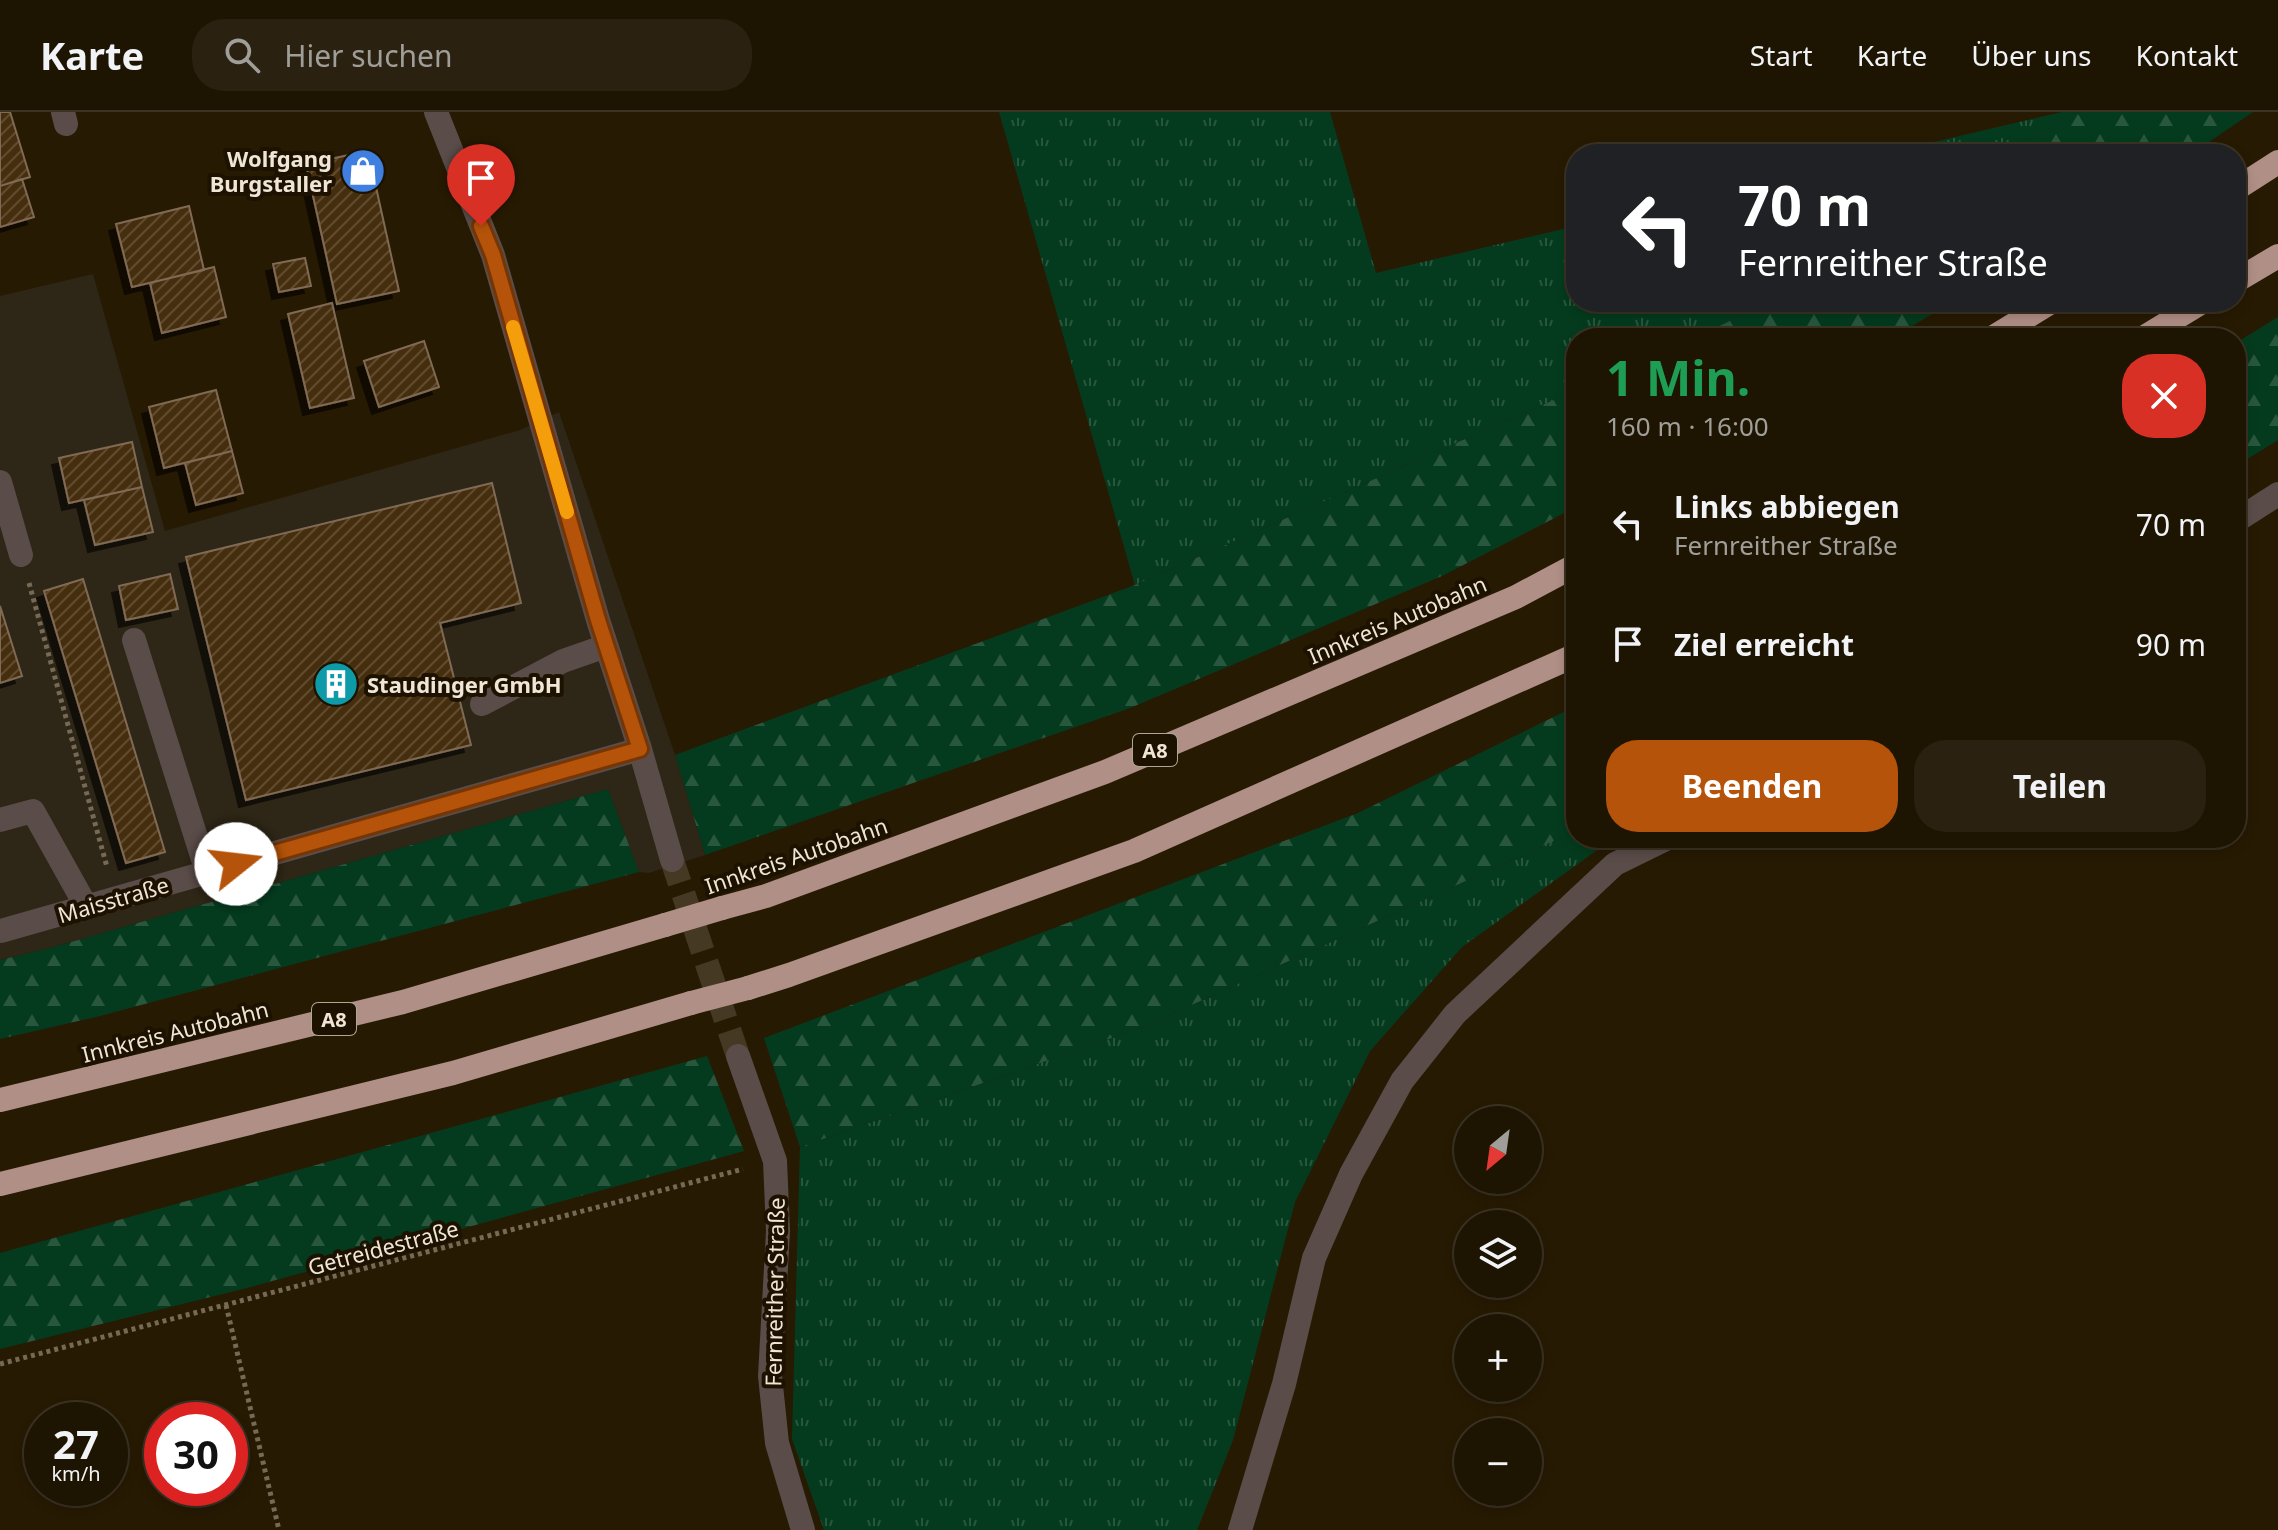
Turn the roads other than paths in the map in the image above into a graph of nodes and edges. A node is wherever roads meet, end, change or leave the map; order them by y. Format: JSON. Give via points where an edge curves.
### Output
{"nodes":[{"id":1,"x":436,"y":112,"type":"edge"},
{"id":2,"x":2278,"y":162,"type":"edge"},
{"id":3,"x":2246,"y":183,"type":"edge"},
{"id":4,"x":2278,"y":256,"type":"edge"},
{"id":5,"x":2246,"y":275,"type":"edge"},
{"id":6,"x":2035,"y":312,"type":"edge"},
{"id":7,"x":2186,"y":312,"type":"edge"},
{"id":8,"x":2008,"y":328,"type":"edge"},
{"id":9,"x":2159,"y":328,"type":"edge"},
{"id":10,"x":0,"y":482,"type":"edge"},
{"id":11,"x":2278,"y":494,"type":"edge"},
{"id":12,"x":2246,"y":515,"type":"edge"},
{"id":13,"x":21,"y":555,"type":"road end"},
{"id":14,"x":1566,"y":570,"type":"edge"},
{"id":15,"x":134,"y":640,"type":"dead end"},
{"id":16,"x":606,"y":646,"type":"junction"},
{"id":17,"x":1566,"y":659,"type":"edge"},
{"id":18,"x":482,"y":704,"type":"dead end"},
{"id":19,"x":640,"y":749,"type":"junction"},
{"id":20,"x":0,"y":820,"type":"edge"},
{"id":21,"x":1648,"y":848,"type":"edge"},
{"id":22,"x":672,"y":860,"type":"tunnel mouth"},
{"id":23,"x":207,"y":872,"type":"junction"},
{"id":24,"x":86,"y":906,"type":"junction"},
{"id":25,"x":1,"y":931,"type":"edge"},
{"id":26,"x":738,"y":1056,"type":"tunnel mouth"},
{"id":27,"x":0,"y":1100,"type":"edge"},
{"id":28,"x":0,"y":1184,"type":"edge"},
{"id":29,"x":803,"y":1530,"type":"edge"},
{"id":30,"x":1240,"y":1530,"type":"edge"}],
"edges":[{"from":1,"to":16,"type":"street","via":[[493,255]]},
{"from":2,"to":3,"type":"highway"},
{"from":4,"to":5,"type":"highway"},
{"from":6,"to":8,"type":"highway"},
{"from":7,"to":9,"type":"highway"},
{"from":10,"to":13,"type":"street"},
{"from":11,"to":12,"type":"street"},
{"from":14,"to":27,"type":"highway","name":"Innkreis Autobahn","number":"A8","bridge":true,"via":[[1516,597],[1105,772],[766,896],[403,1002]]},
{"from":15,"to":23,"type":"street"},
{"from":16,"to":18,"type":"street","via":[[563,661]]},
{"from":16,"to":19,"type":"street"},
{"from":17,"to":28,"type":"highway","bridge":true,"via":[[1134,851],[789,975],[453,1073]]},
{"from":19,"to":22,"type":"street"},
{"from":19,"to":23,"type":"street","name":"Maisstraße"},
{"from":20,"to":24,"type":"street","via":[[33,811]]},
{"from":21,"to":30,"type":"street","via":[[1615,864],[1455,1014],[1402,1081],[1351,1174],[1314,1258],[1284,1384]]},
{"from":23,"to":24,"type":"street","name":"Maisstraße"},
{"from":24,"to":25,"type":"street","name":"Maisstraße"},
{"from":26,"to":29,"type":"street","name":"Fernreither Straße","via":[[775,1161],[778,1231],[770,1376],[777,1443]]}]}
